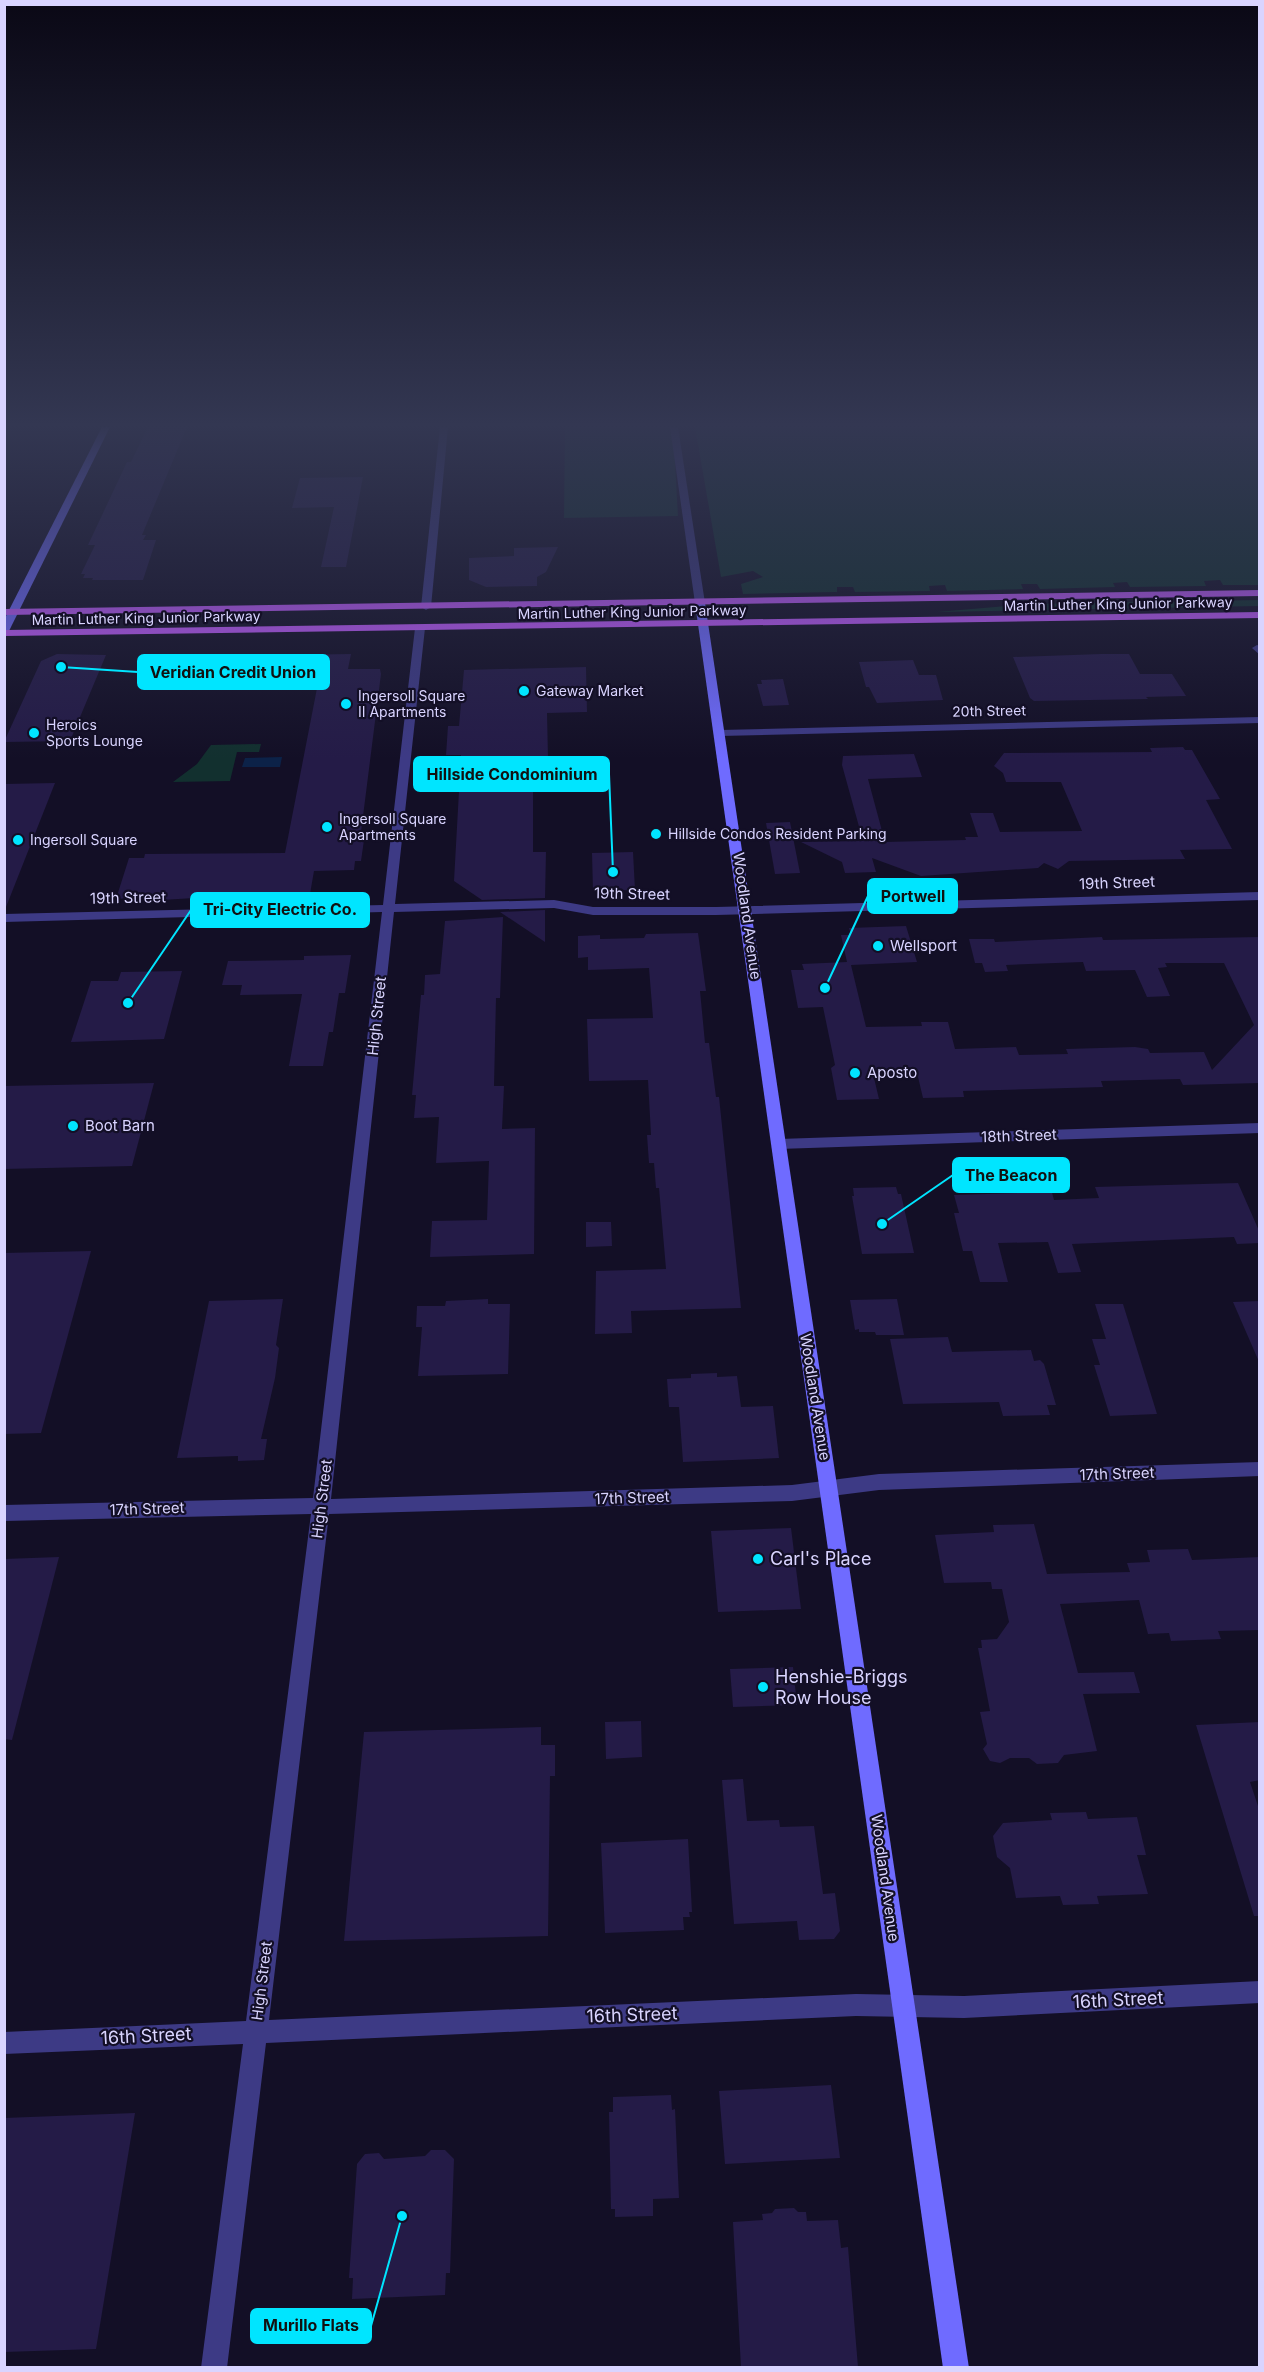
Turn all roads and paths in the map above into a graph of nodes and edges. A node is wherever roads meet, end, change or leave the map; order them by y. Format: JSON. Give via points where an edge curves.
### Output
{"nodes":[{"id":1,"x":48,"y":538,"type":"edge"},
{"id":2,"x":433,"y":538,"type":"edge"},
{"id":3,"x":690,"y":538,"type":"edge"},
{"id":4,"x":1260,"y":593,"type":"edge"},
{"id":5,"x":700,"y":603,"type":"junction"},
{"id":6,"x":426,"y":607,"type":"junction"},
{"id":7,"x":9,"y":612,"type":"edge"},
{"id":8,"x":1260,"y":615,"type":"edge"},
{"id":9,"x":703,"y":625,"type":"junction"},
{"id":10,"x":420,"y":628,"type":"junction"},
{"id":11,"x":4,"y":632,"type":"edge"},
{"id":12,"x":1260,"y":720,"type":"edge"},
{"id":13,"x":720,"y":733,"type":"junction"},
{"id":14,"x":1260,"y":896,"type":"edge"},
{"id":15,"x":389,"y":909,"type":"junction"},
{"id":16,"x":747,"y":910,"type":"junction"},
{"id":17,"x":4,"y":918,"type":"edge"},
{"id":18,"x":1260,"y":1128,"type":"edge"},
{"id":19,"x":779,"y":1144,"type":"junction"},
{"id":20,"x":1260,"y":1469,"type":"edge"},
{"id":21,"x":830,"y":1489,"type":"junction"},
{"id":22,"x":321,"y":1506,"type":"junction"},
{"id":23,"x":4,"y":1514,"type":"edge"},
{"id":24,"x":1260,"y":1992,"type":"edge"},
{"id":25,"x":904,"y":2006,"type":"junction"},
{"id":26,"x":256,"y":2032,"type":"junction"},
{"id":27,"x":4,"y":2043,"type":"edge"},
{"id":28,"x":214,"y":2367,"type":"edge"},
{"id":29,"x":956,"y":2367,"type":"edge"}],
"edges":[{"from":1,"to":7,"type":"street"},
{"from":2,"to":6,"type":"street"},
{"from":3,"to":5,"type":"street","name":"Woodland Avenue"},
{"from":4,"to":5,"type":"main road","name":"Martin Luther King Junior Parkway"},
{"from":5,"to":6,"type":"main road","name":"Martin Luther King Junior Parkway"},
{"from":5,"to":9,"type":"street","name":"Woodland Avenue"},
{"from":6,"to":7,"type":"main road","name":"Martin Luther King Junior Parkway"},
{"from":7,"to":11,"type":"street"},
{"from":8,"to":9,"type":"main road","name":"Martin Luther King Junior Parkway"},
{"from":9,"to":10,"type":"main road","name":"Martin Luther King Junior Parkway"},
{"from":9,"to":13,"type":"street","name":"Woodland Avenue"},
{"from":10,"to":11,"type":"main road","name":"Martin Luther King Junior Parkway"},
{"from":10,"to":15,"type":"street","name":"High Street"},
{"from":12,"to":13,"type":"street","name":"20th Street"},
{"from":13,"to":16,"type":"street","name":"Woodland Avenue"},
{"from":14,"to":16,"type":"street","name":"19th Street"},
{"from":15,"to":16,"type":"street","name":"19th Street","via":[[554,904],[593,911]]},
{"from":15,"to":17,"type":"street","name":"19th Street"},
{"from":15,"to":22,"type":"street","name":"High Street"},
{"from":16,"to":19,"type":"street","name":"Woodland Avenue"},
{"from":18,"to":19,"type":"street","name":"18th Street"},
{"from":19,"to":21,"type":"street","name":"Woodland Avenue"},
{"from":20,"to":21,"type":"street","name":"17th Street","via":[[879,1482]]},
{"from":21,"to":22,"type":"street","name":"17th Street","via":[[780,1494]]},
{"from":21,"to":25,"type":"street","name":"Woodland Avenue"},
{"from":22,"to":23,"type":"street","name":"17th Street","via":[[276,1504]]},
{"from":22,"to":26,"type":"street","name":"High Street"},
{"from":24,"to":25,"type":"street","name":"16th Street","via":[[964,2007]]},
{"from":25,"to":26,"type":"street","name":"16th Street"},
{"from":25,"to":29,"type":"street","name":"Woodland Avenue"},
{"from":26,"to":27,"type":"street","name":"16th Street"},
{"from":26,"to":28,"type":"street","name":"High Street"}]}
